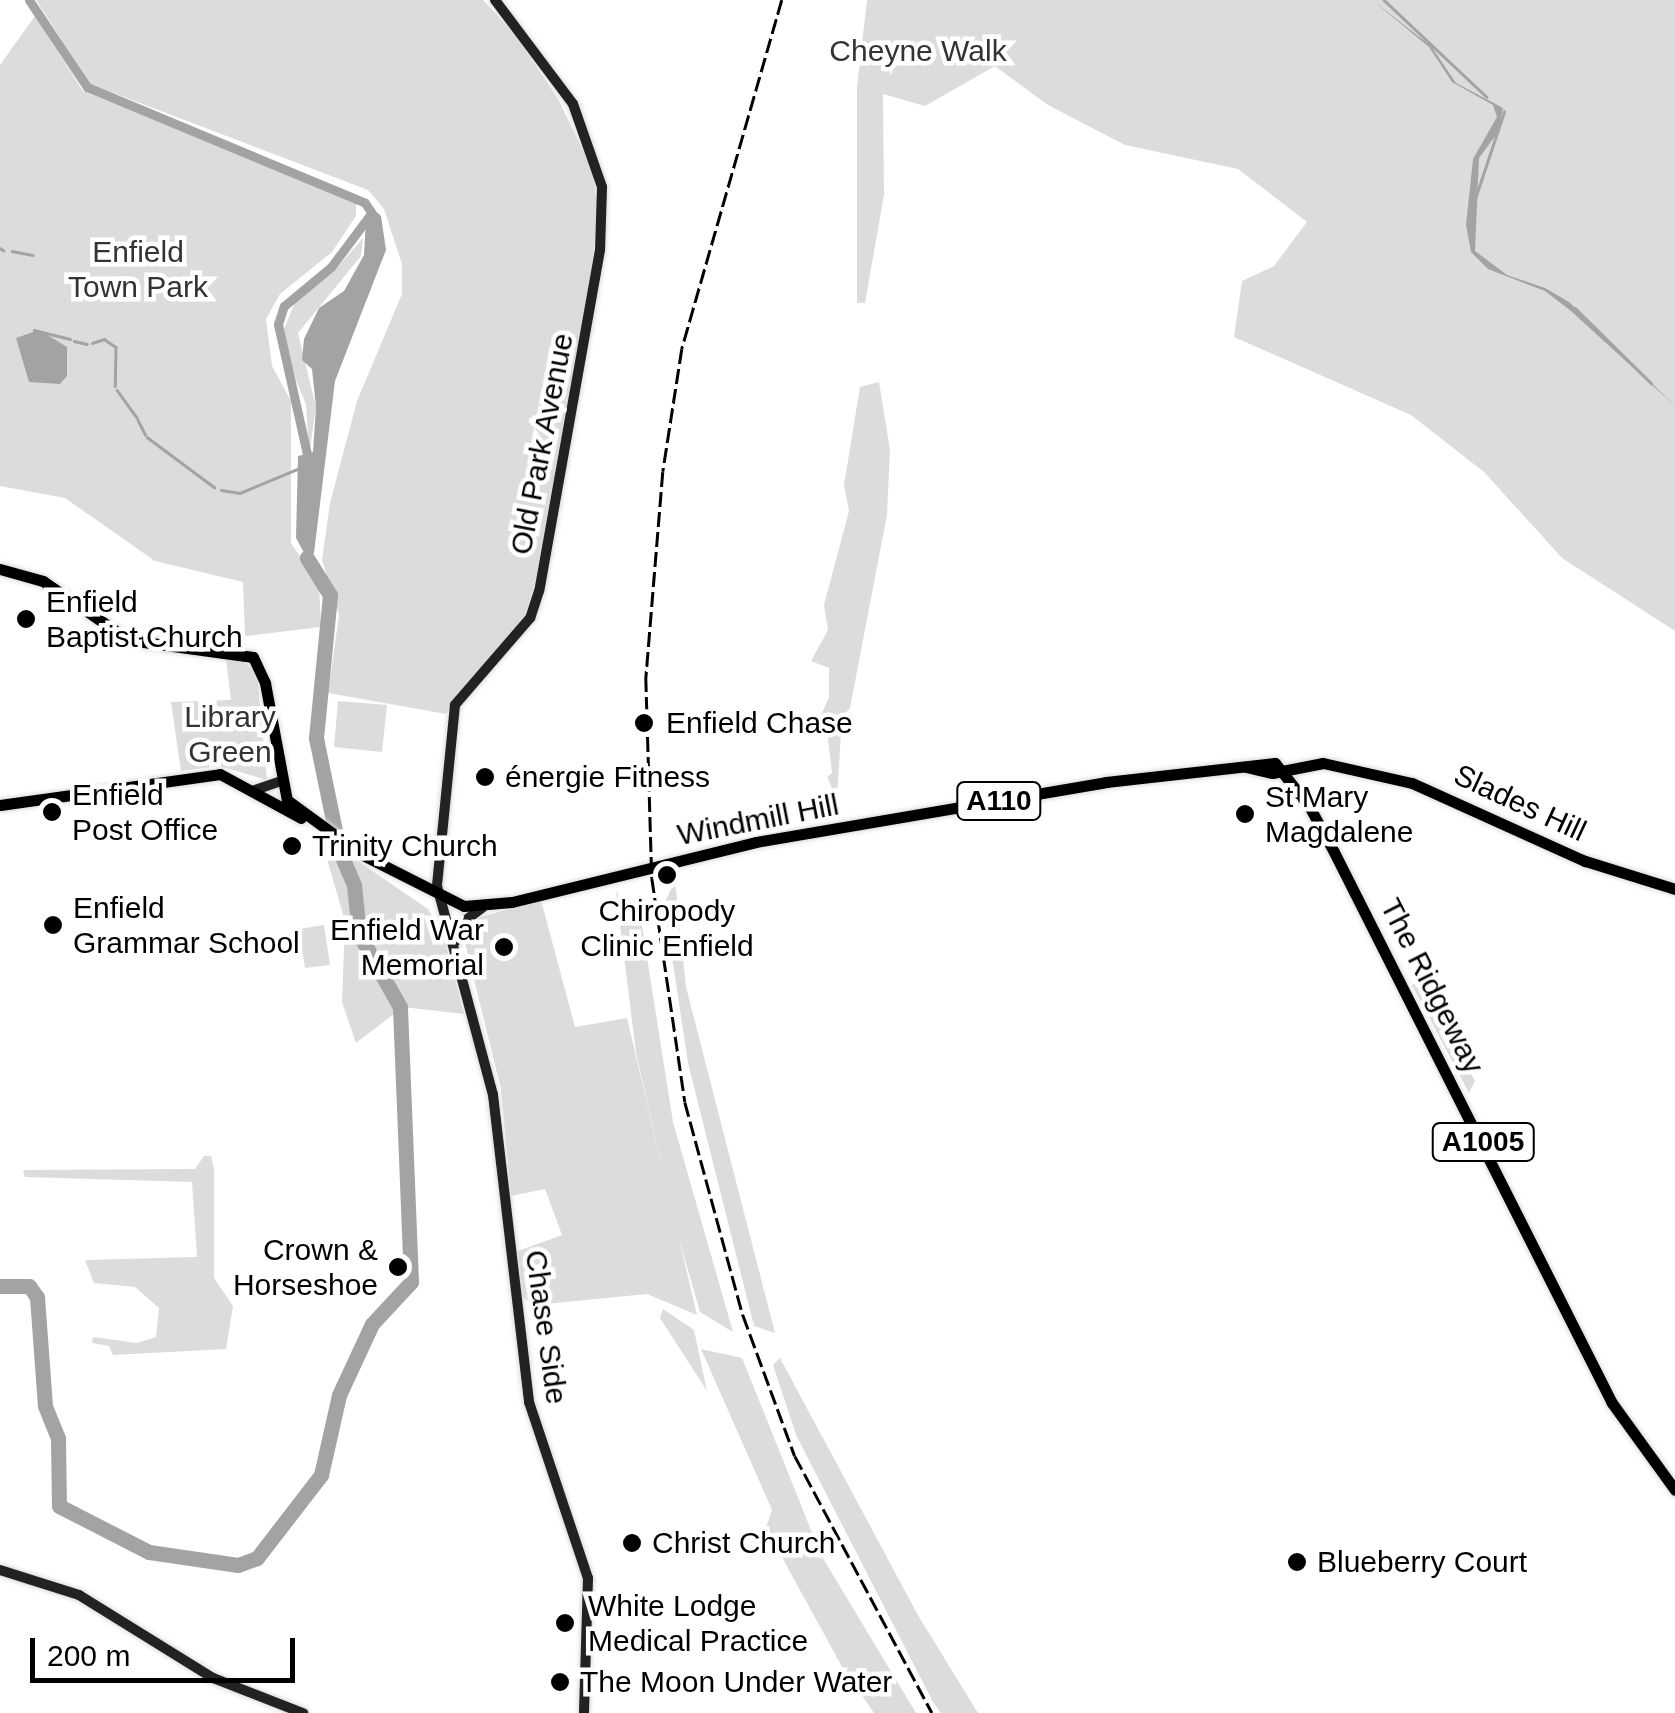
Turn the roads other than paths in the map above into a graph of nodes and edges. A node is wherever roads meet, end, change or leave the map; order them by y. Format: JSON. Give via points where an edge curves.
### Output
{"nodes":[{"id":1,"x":495,"y":0,"type":"edge"},
{"id":2,"x":0,"y":570,"type":"edge"},
{"id":3,"x":1285,"y":770,"type":"junction"},
{"id":4,"x":280,"y":781,"type":"junction"},
{"id":5,"x":255,"y":790,"type":"junction"},
{"id":6,"x":0,"y":805,"type":"edge"},
{"id":7,"x":306,"y":819,"type":"junction"},
{"id":8,"x":1675,"y":888,"type":"edge"},
{"id":9,"x":438,"y":898,"type":"junction"},
{"id":10,"x":483,"y":907,"type":"junction"},
{"id":11,"x":454,"y":943,"type":"junction"},
{"id":12,"x":1673,"y":1483,"type":"edge"},
{"id":13,"x":0,"y":1570,"type":"edge"},
{"id":14,"x":303,"y":1713,"type":"edge"},
{"id":15,"x":584,"y":1713,"type":"edge"}],
"edges":[{"from":1,"to":9,"type":"street","name":"Old Park Avenue","via":[[573,104],[602,187],[600,250],[552,540],[530,618],[454,705]]},
{"from":2,"to":4,"type":"main road","via":[[43,581],[128,640],[253,657],[266,686]]},
{"from":3,"to":8,"type":"main road","name":"Slades Hill","number":"A110","via":[[1323,763],[1412,783],[1585,861]]},
{"from":3,"to":10,"type":"main road","name":"Windmill Hill","number":"A110","via":[[1274,763],[1243,764],[756,842]]},
{"from":3,"to":12,"type":"main road","name":"The Ridgeway","number":"A1005","via":[[1464,1101],[1612,1402]]},
{"from":4,"to":5,"type":"street"},
{"from":4,"to":7,"type":"main road","via":[[286,800]]},
{"from":5,"to":6,"type":"main road","name":"Windmill Hill","via":[[211,774]]},
{"from":5,"to":7,"type":"main road","name":"Windmill Hill"},
{"from":7,"to":9,"type":"main road","name":"Windmill Hill","number":"A110"},
{"from":9,"to":10,"type":"main road","name":"Windmill Hill","number":"A110"},
{"from":9,"to":11,"type":"street","name":"Chase Side"},
{"from":10,"to":11,"type":"street","via":[[463,923]]},
{"from":11,"to":15,"type":"street","name":"Chase Side","via":[[493,1095],[529,1402],[588,1578]]},
{"from":13,"to":14,"type":"street","via":[[79,1595],[213,1678]]}]}
